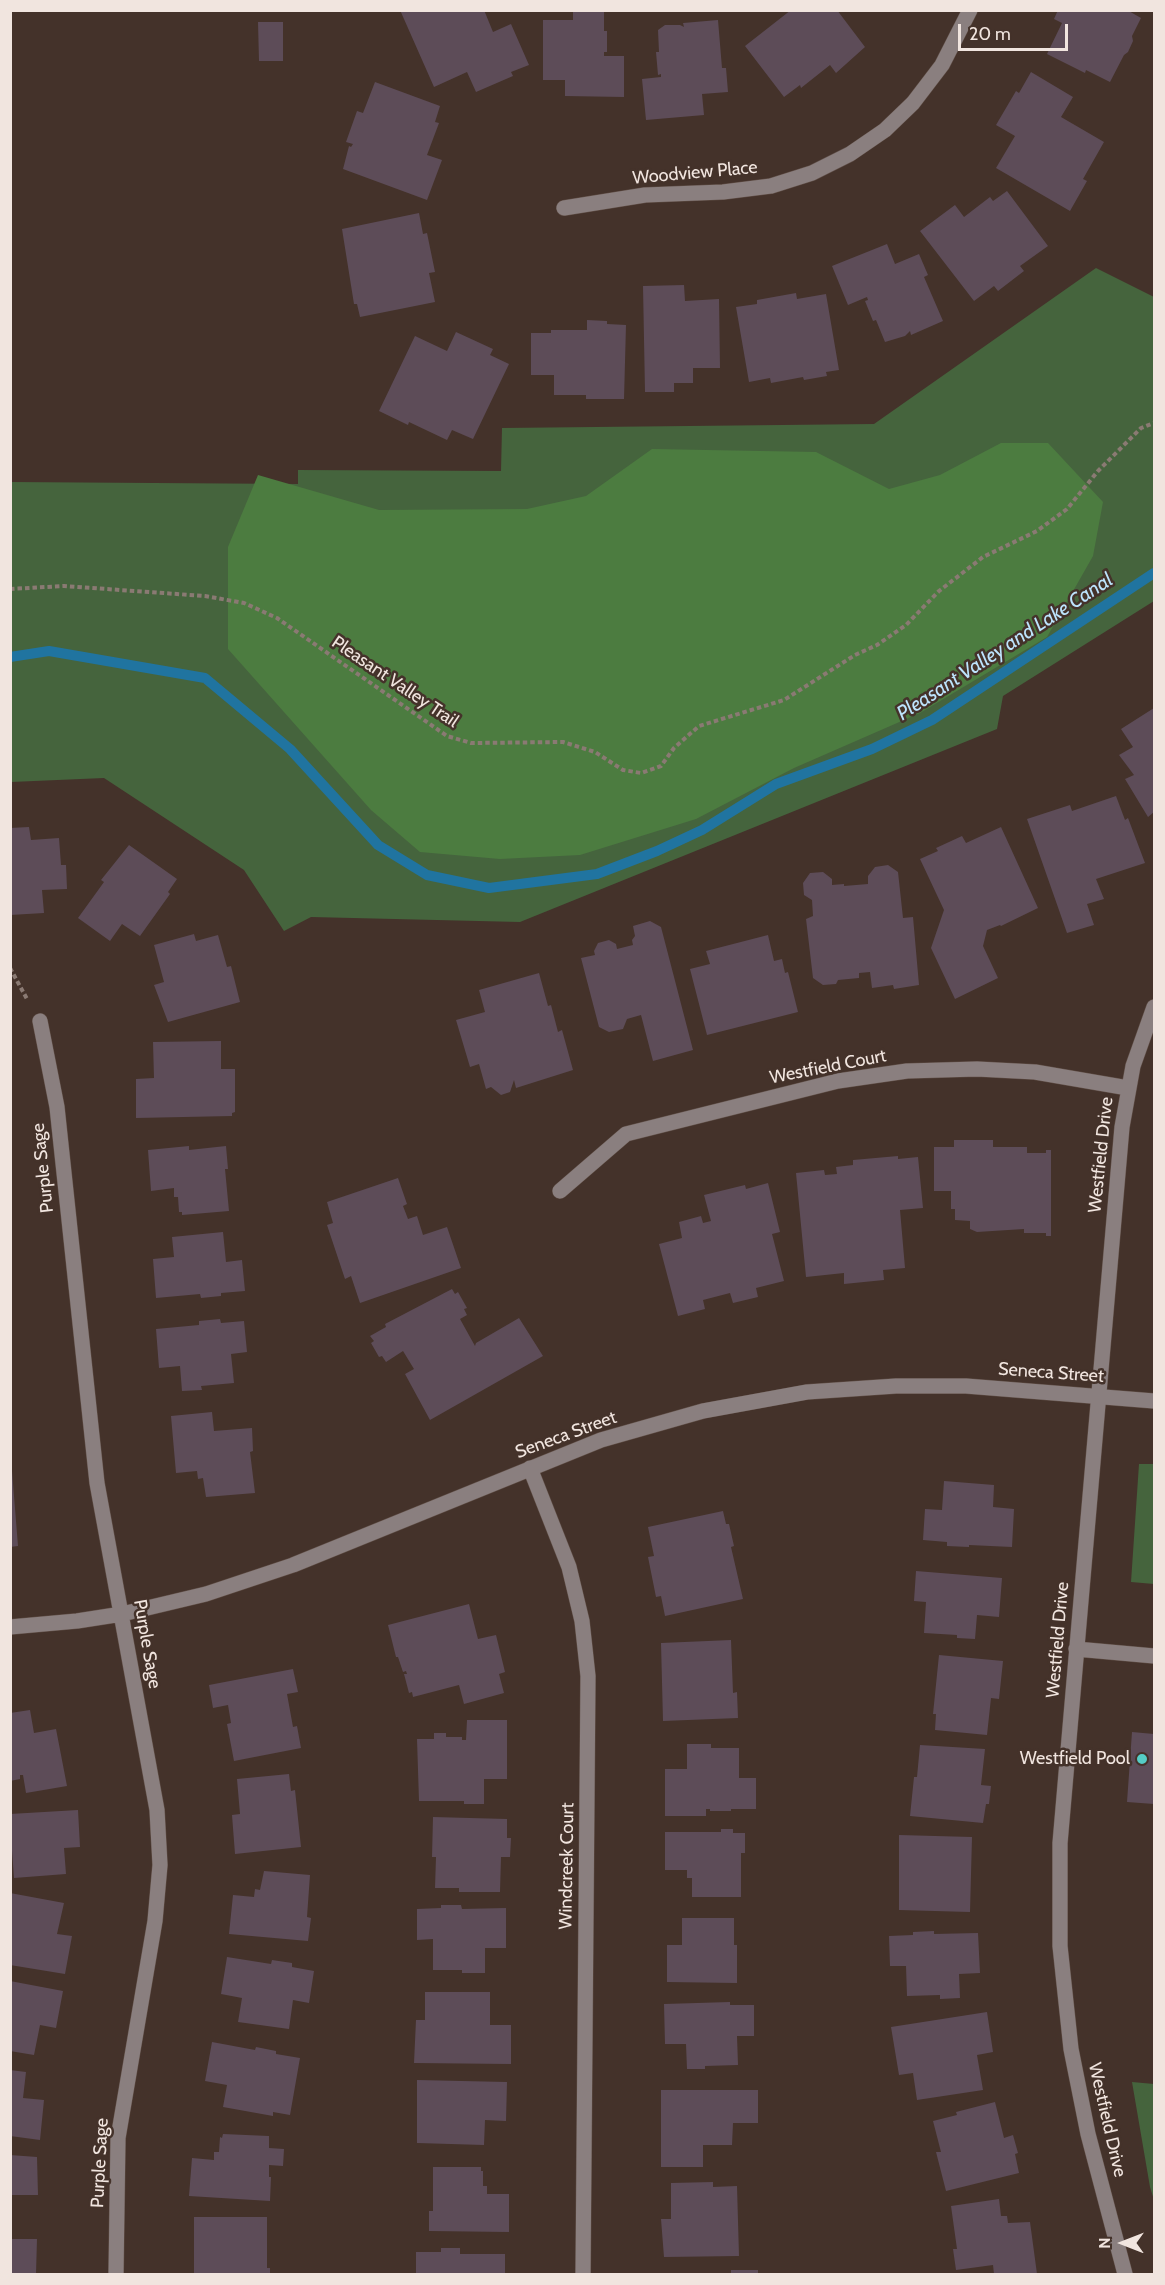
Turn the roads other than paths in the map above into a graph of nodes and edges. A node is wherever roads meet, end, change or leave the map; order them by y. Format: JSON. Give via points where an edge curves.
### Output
{"nodes":[{"id":1,"x":970,"y":10,"type":"edge"},
{"id":2,"x":564,"y":208,"type":"dead end"},
{"id":3,"x":1155,"y":1007,"type":"edge"},
{"id":4,"x":40,"y":1021,"type":"road end"},
{"id":5,"x":1128,"y":1088,"type":"junction"},
{"id":6,"x":560,"y":1191,"type":"dead end"},
{"id":7,"x":1098,"y":1396,"type":"junction"},
{"id":8,"x":1155,"y":1401,"type":"edge"},
{"id":9,"x":530,"y":1468,"type":"junction"},
{"id":10,"x":122,"y":1614,"type":"junction"},
{"id":11,"x":10,"y":1628,"type":"edge"},
{"id":12,"x":1076,"y":1649,"type":"junction"},
{"id":13,"x":1155,"y":1656,"type":"edge"},
{"id":14,"x":116,"y":2274,"type":"edge"},
{"id":15,"x":583,"y":2274,"type":"edge"},
{"id":16,"x":1125,"y":2274,"type":"edge"}],
"edges":[{"from":1,"to":2,"type":"street","name":"Woodview Place","via":[[942,65],[913,103],[885,130],[821,169],[771,186],[645,195]]},
{"from":3,"to":5,"type":"street","name":"Westfield Drive"},
{"from":4,"to":10,"type":"street","name":"Purple Sage","via":[[57,1107],[97,1483]]},
{"from":5,"to":6,"type":"street","name":"Westfield Court","via":[[1035,1072],[976,1069],[907,1071],[838,1081],[626,1134]]},
{"from":5,"to":7,"type":"street","name":"Westfield Drive"},
{"from":7,"to":8,"type":"street","name":"Seneca Street"},
{"from":7,"to":9,"type":"street","name":"Seneca Street","via":[[966,1386],[807,1392],[703,1411],[601,1440]]},
{"from":7,"to":12,"type":"street","name":"Westfield Drive"},
{"from":9,"to":10,"type":"street","name":"Seneca Street","via":[[293,1565],[206,1594]]},
{"from":9,"to":15,"type":"street","name":"Windcreek Court","via":[[569,1567],[582,1621],[588,1676]]},
{"from":10,"to":11,"type":"street","name":"Seneca Street"},
{"from":10,"to":14,"type":"street","name":"Purple Sage","via":[[157,1810],[160,1865],[155,1921],[118,2138]]},
{"from":12,"to":13,"type":"street"},
{"from":12,"to":16,"type":"street","name":"Westfield Drive","via":[[1060,1843],[1060,1946],[1073,2060]]}]}
